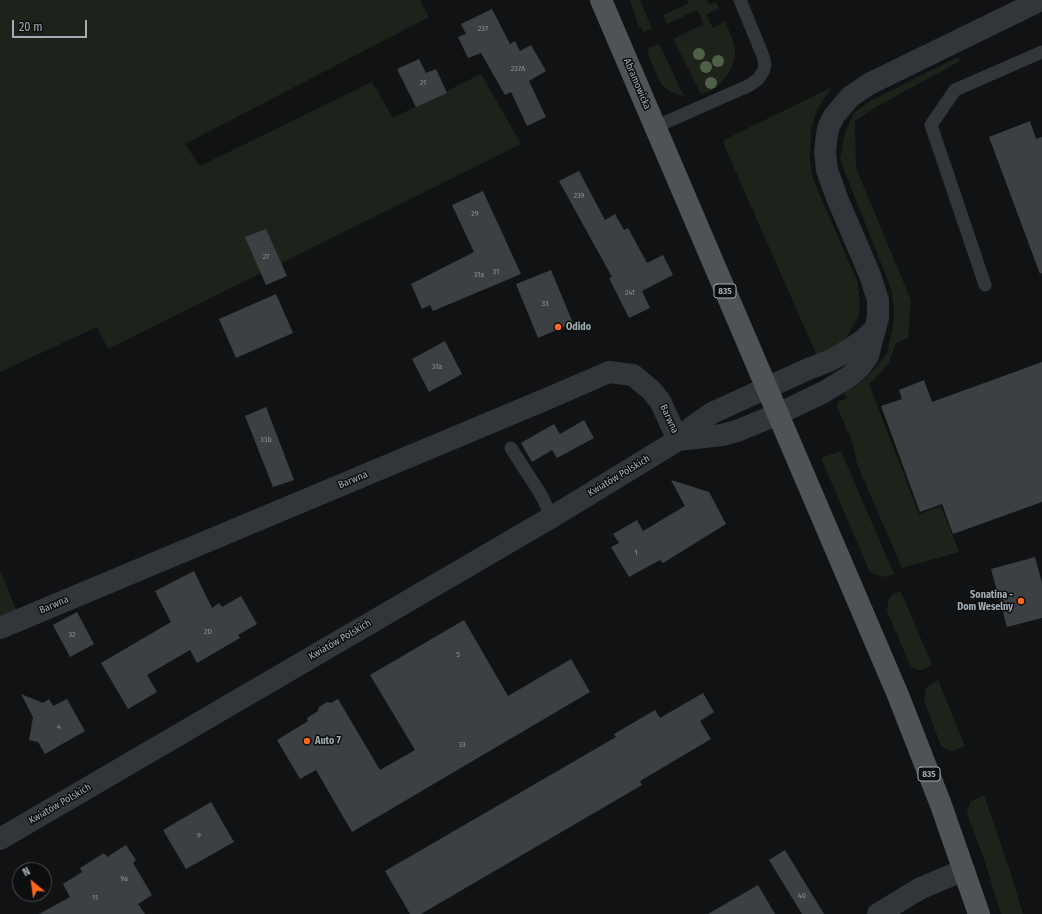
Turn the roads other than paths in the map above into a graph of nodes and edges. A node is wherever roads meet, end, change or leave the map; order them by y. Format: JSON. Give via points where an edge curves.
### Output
{"nodes":[{"id":1,"x":601,"y":0,"type":"edge"},
{"id":2,"x":740,"y":0,"type":"edge"},
{"id":3,"x":1041,"y":0,"type":"edge"},
{"id":4,"x":1042,"y":52,"type":"edge"},
{"id":5,"x":655,"y":127,"type":"junction"},
{"id":6,"x":986,"y":285,"type":"dead end"},
{"id":7,"x":875,"y":329,"type":"junction"},
{"id":8,"x":767,"y":387,"type":"junction"},
{"id":9,"x":778,"y":414,"type":"junction"},
{"id":10,"x":678,"y":440,"type":"junction"},
{"id":11,"x":511,"y":448,"type":"dead end"},
{"id":12,"x":552,"y":517,"type":"junction"},
{"id":13,"x":0,"y":628,"type":"edge"},
{"id":14,"x":0,"y":838,"type":"edge"},
{"id":15,"x":964,"y":870,"type":"junction"},
{"id":16,"x":878,"y":914,"type":"edge"},
{"id":17,"x":979,"y":914,"type":"edge"}],
"edges":[{"from":1,"to":5,"type":"main road","name":"Abramowicka","number":"835"},
{"from":2,"to":5,"type":"lane","via":[[763,56],[763,72],[750,85]]},
{"from":3,"to":7,"type":"street","name":"Kwiatów Polskich","via":[[869,84],[843,104],[832,121],[825,143],[827,170],[873,282],[878,309]]},
{"from":4,"to":6,"type":"lane","via":[[955,90],[931,124]]},
{"from":5,"to":8,"type":"main road","name":"Abramowicka","number":"835"},
{"from":7,"to":8,"type":"street","name":"Kwiatów Polskich","via":[[844,353]]},
{"from":7,"to":9,"type":"street","name":"Kwiatów Polskich","via":[[868,356],[850,376],[824,392]]},
{"from":8,"to":9,"type":"main road","number":"835"},
{"from":8,"to":10,"type":"street","name":"Kwiatów Polskich","via":[[712,413]]},
{"from":9,"to":10,"type":"street","name":"Kwiatów Polskich","via":[[722,435]]},
{"from":9,"to":15,"type":"main road","number":"835","via":[[918,744]]},
{"from":10,"to":12,"type":"street","name":"Kwiatów Polskich"},
{"from":10,"to":13,"type":"street","name":"Barwna","via":[[660,401],[652,390],[633,375],[609,372]]},
{"from":11,"to":12,"type":"lane"},
{"from":12,"to":14,"type":"street","name":"Kwiatów Polskich"},
{"from":15,"to":16,"type":"street","via":[[922,888]]},
{"from":15,"to":17,"type":"main road","number":"835"}]}
